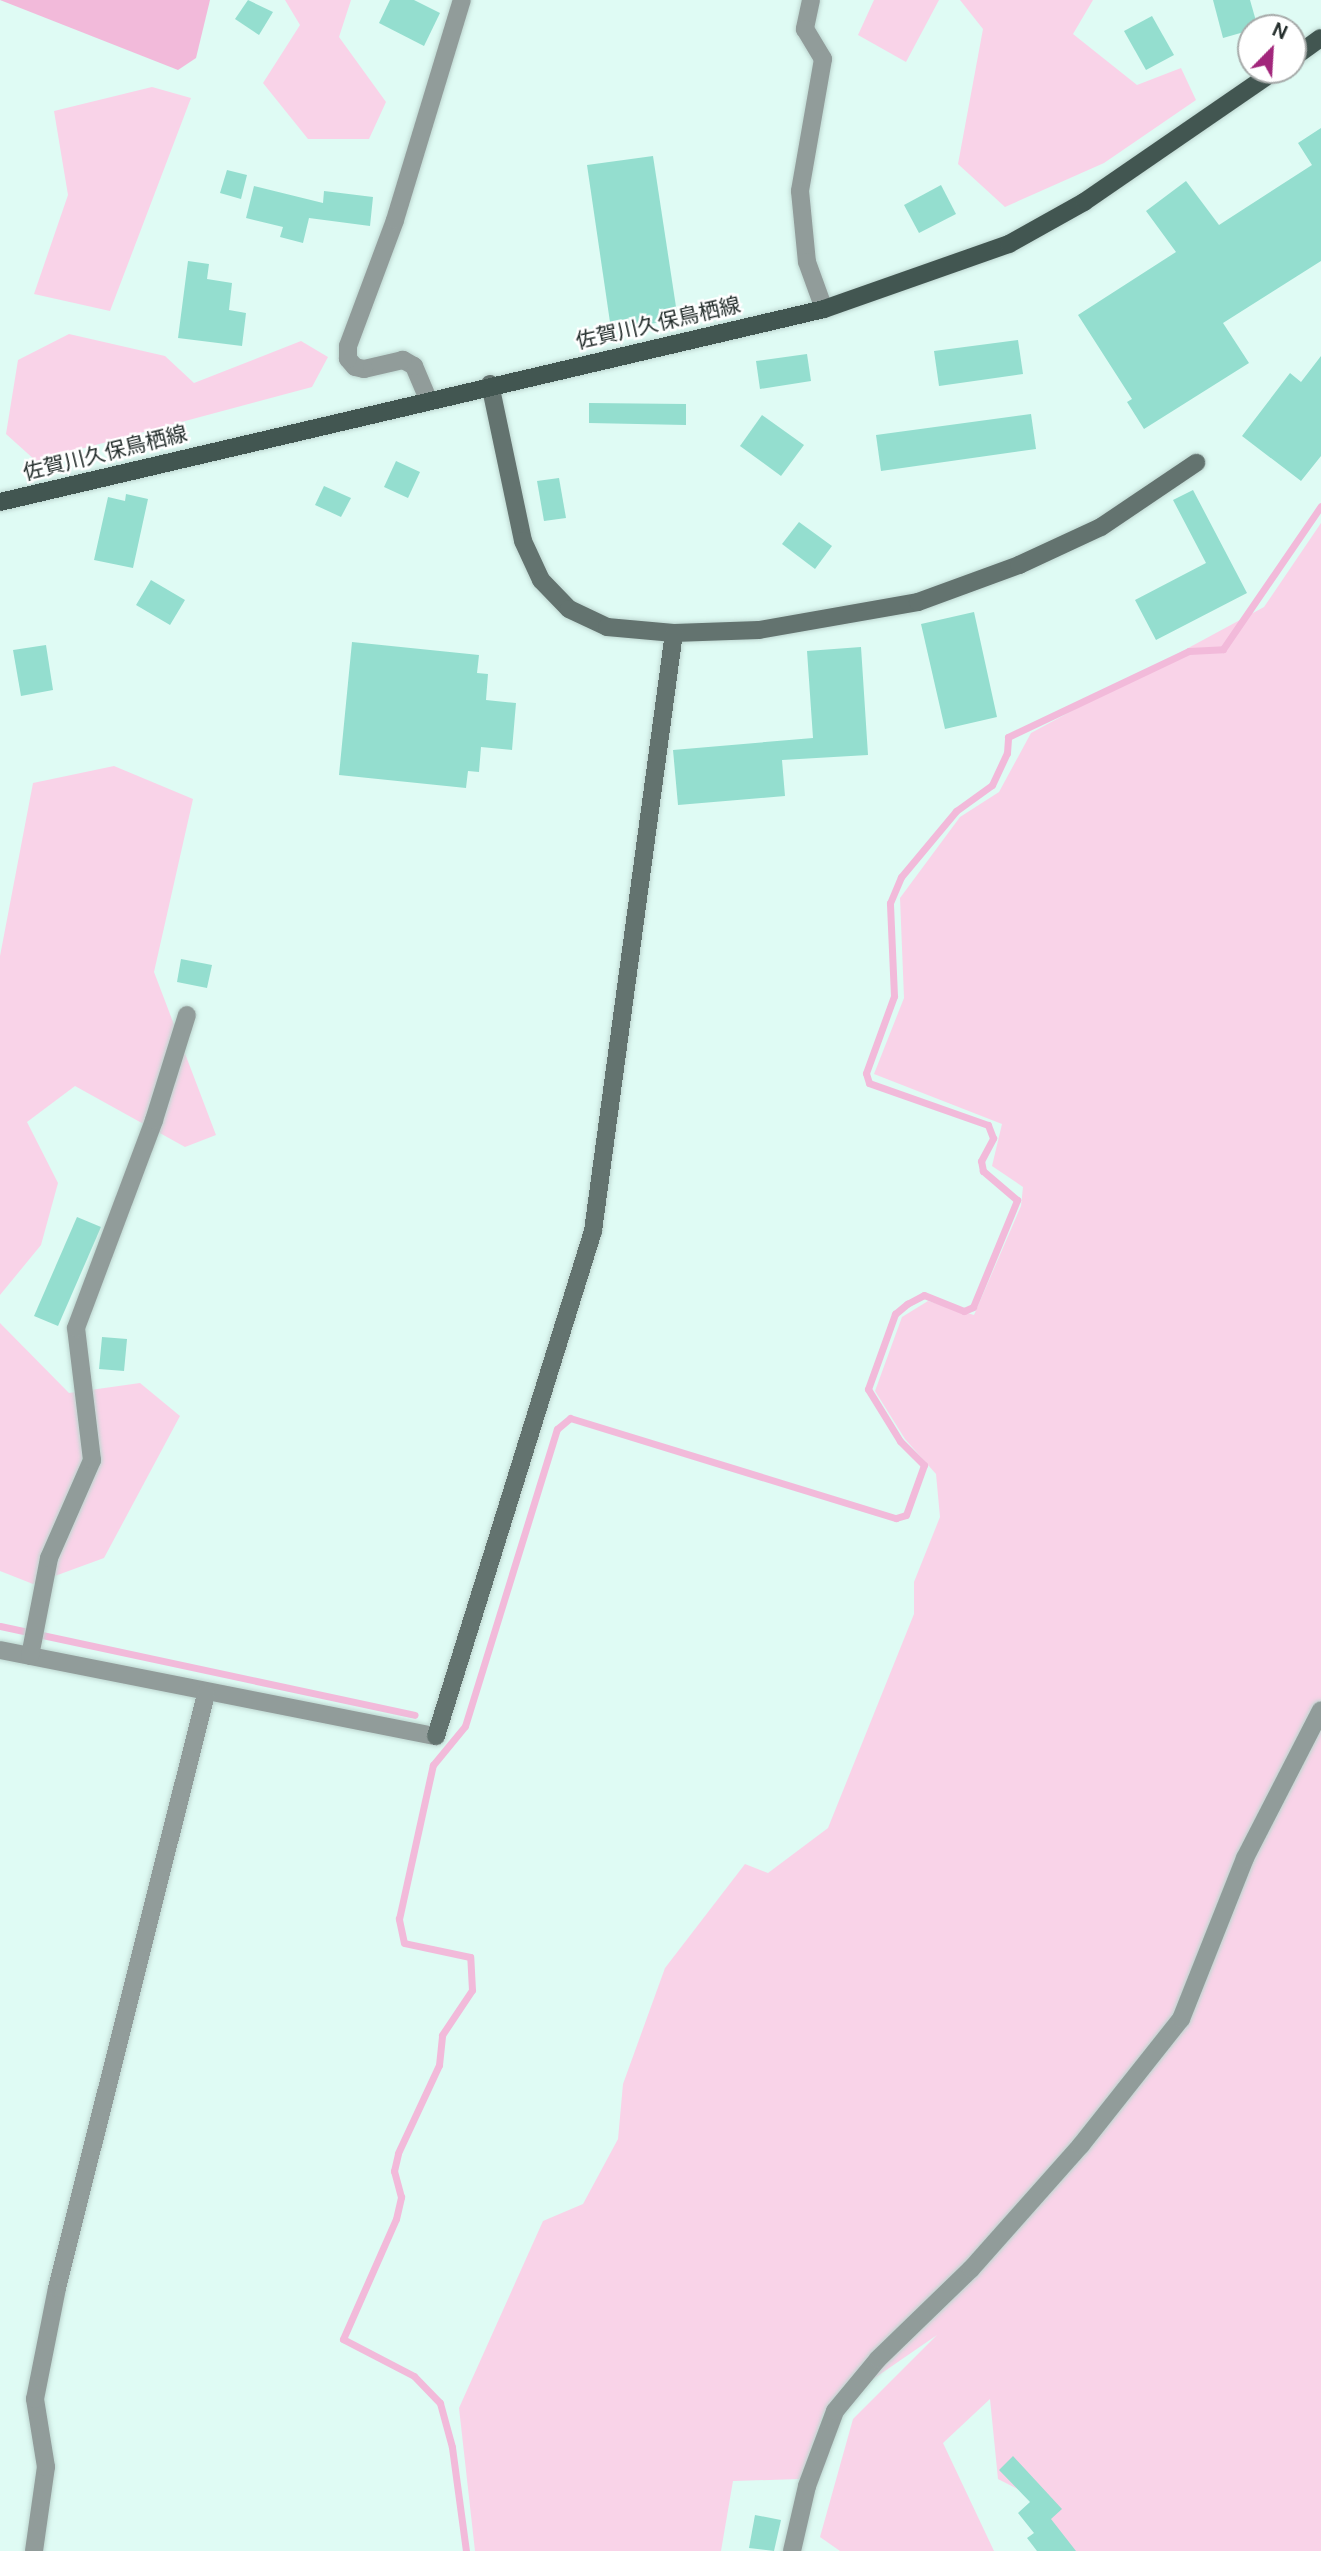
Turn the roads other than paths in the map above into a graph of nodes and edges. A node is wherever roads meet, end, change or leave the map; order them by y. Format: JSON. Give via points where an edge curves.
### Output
{"nodes":[{"id":1,"x":462,"y":0,"type":"edge"},
{"id":2,"x":811,"y":0,"type":"edge"},
{"id":3,"x":1256,"y":84,"type":"edge"},
{"id":4,"x":824,"y":309,"type":"junction"},
{"id":5,"x":490,"y":384,"type":"junction"},
{"id":6,"x":428,"y":399,"type":"junction"},
{"id":7,"x":1196,"y":463,"type":"dead end"},
{"id":8,"x":0,"y":502,"type":"edge"},
{"id":9,"x":674,"y":633,"type":"junction"},
{"id":10,"x":187,"y":1016,"type":"dead end"},
{"id":11,"x":0,"y":1650,"type":"edge"},
{"id":12,"x":30,"y":1656,"type":"junction"},
{"id":13,"x":206,"y":1693,"type":"junction"},
{"id":14,"x":1321,"y":1710,"type":"edge"},
{"id":15,"x":34,"y":2551,"type":"edge"},
{"id":16,"x":792,"y":2551,"type":"edge"}],
"edges":[{"from":1,"to":6,"type":"street","via":[[395,220],[348,346],[348,359],[355,367],[403,360],[414,366]]},
{"from":2,"to":4,"type":"street","via":[[805,29],[823,60],[800,191],[807,262]]},
{"from":3,"to":4,"type":"main road","name":"佐賀川久保鳥栖線","via":[[1084,202],[1009,244]]},
{"from":4,"to":5,"type":"main road","name":"佐賀川久保鳥栖線"},
{"from":5,"to":6,"type":"main road","name":"佐賀川久保鳥栖線"},
{"from":5,"to":9,"type":"street","via":[[523,541],[541,580],[569,609],[607,627]]},
{"from":6,"to":8,"type":"main road","name":"佐賀川久保鳥栖線"},
{"from":7,"to":9,"type":"street","via":[[1101,527],[1019,565],[918,602],[759,630]]},
{"from":9,"to":13,"type":"street","via":[[593,1231],[436,1736]]},
{"from":10,"to":12,"type":"street","via":[[154,1120],[76,1328],[92,1460],[49,1558]]},
{"from":11,"to":12,"type":"street"},
{"from":12,"to":13,"type":"street"},
{"from":13,"to":15,"type":"street","via":[[57,2288],[35,2399],[46,2467]]},
{"from":14,"to":16,"type":"street","via":[[1235,1880],[1181,2019],[1081,2145],[971,2269],[878,2359],[835,2411],[807,2486]]}]}
